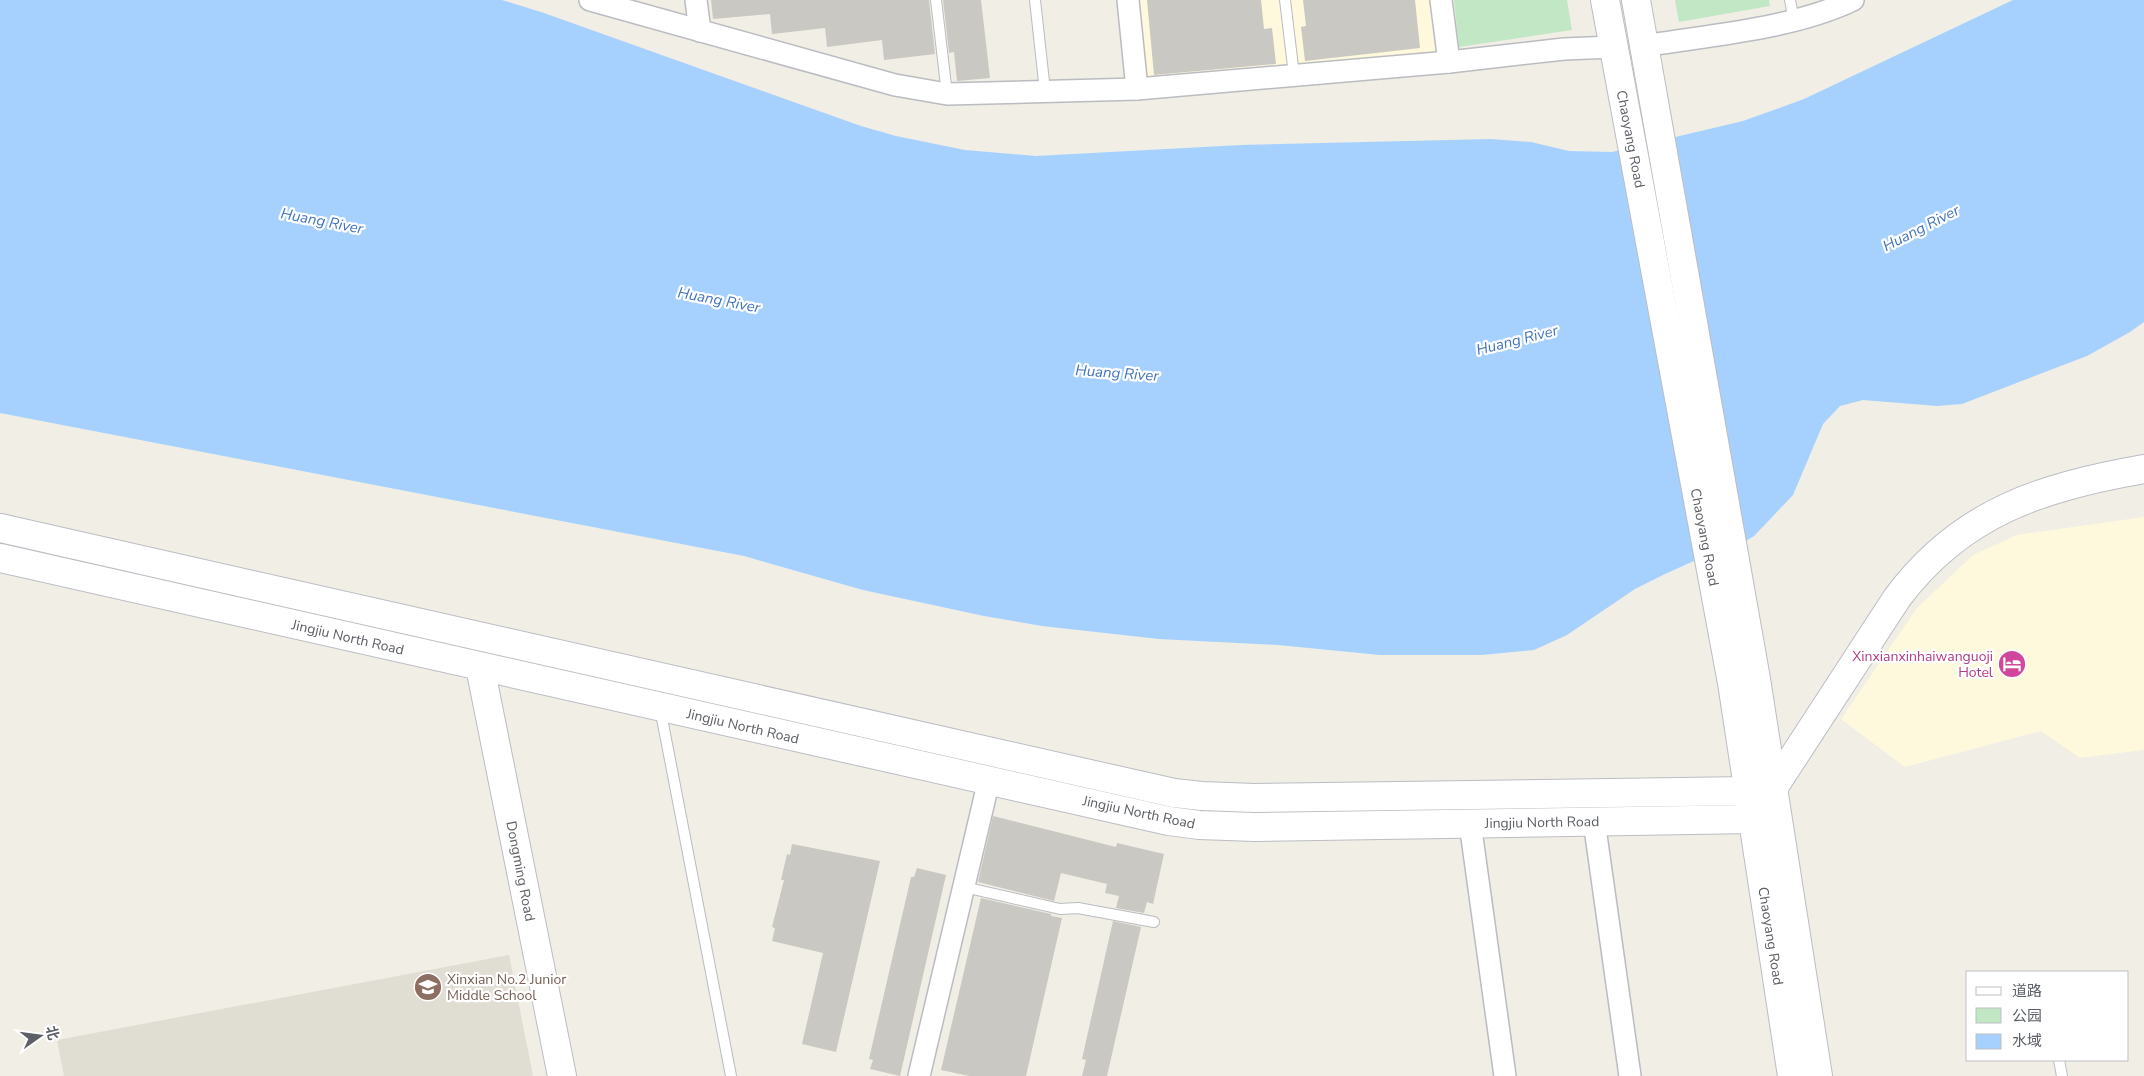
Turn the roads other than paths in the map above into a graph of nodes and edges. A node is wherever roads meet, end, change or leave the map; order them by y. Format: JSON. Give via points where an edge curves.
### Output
{"nodes":[{"id":1,"x":590,"y":0,"type":"edge"},
{"id":2,"x":696,"y":0,"type":"edge"},
{"id":3,"x":936,"y":0,"type":"edge"},
{"id":4,"x":1035,"y":0,"type":"edge"},
{"id":5,"x":1128,"y":0,"type":"edge"},
{"id":6,"x":1286,"y":0,"type":"edge"},
{"id":7,"x":1441,"y":0,"type":"edge"},
{"id":8,"x":1605,"y":0,"type":"edge"},
{"id":9,"x":1636,"y":0,"type":"edge"},
{"id":10,"x":1790,"y":0,"type":"edge"},
{"id":11,"x":1853,"y":0,"type":"edge"},
{"id":12,"x":1794,"y":21,"type":"junction"},
{"id":13,"x":700,"y":31,"type":"junction"},
{"id":14,"x":1644,"y":46,"type":"junction"},
{"id":15,"x":1614,"y":47,"type":"junction"},
{"id":16,"x":1449,"y":62,"type":"junction"},
{"id":17,"x":1294,"y":75,"type":"junction"},
{"id":18,"x":1137,"y":89,"type":"junction"},
{"id":19,"x":1045,"y":91,"type":"junction"},
{"id":20,"x":947,"y":94,"type":"junction"},
{"id":21,"x":2144,"y":451,"type":"edge"},
{"id":22,"x":2144,"y":469,"type":"edge"},
{"id":23,"x":0,"y":528,"type":"edge"},
{"id":24,"x":0,"y":558,"type":"edge"},
{"id":25,"x":1730,"y":604,"type":"junction"},
{"id":26,"x":480,"y":666,"type":"junction"},
{"id":27,"x":660,"y":707,"type":"junction"},
{"id":28,"x":1769,"y":760,"type":"junction"},
{"id":29,"x":989,"y":780,"type":"junction"},
{"id":30,"x":1761,"y":789,"type":"junction"},
{"id":31,"x":1753,"y":819,"type":"junction"},
{"id":32,"x":1594,"y":821,"type":"junction"},
{"id":33,"x":1470,"y":823,"type":"junction"},
{"id":34,"x":964,"y":887,"type":"junction"},
{"id":35,"x":1154,"y":922,"type":"dead end"},
{"id":36,"x":2059,"y":1061,"type":"edge"},
{"id":37,"x":562,"y":1076,"type":"edge"},
{"id":38,"x":731,"y":1076,"type":"edge"},
{"id":39,"x":919,"y":1076,"type":"edge"},
{"id":40,"x":1505,"y":1076,"type":"edge"},
{"id":41,"x":1630,"y":1076,"type":"edge"},
{"id":42,"x":1792,"y":1076,"type":"edge"},
{"id":43,"x":1818,"y":1076,"type":"edge"},
{"id":44,"x":2062,"y":1076,"type":"edge"}],
"edges":[{"from":1,"to":13,"type":"street"},
{"from":2,"to":13,"type":"street"},
{"from":3,"to":20,"type":"lane"},
{"from":4,"to":19,"type":"lane"},
{"from":5,"to":18,"type":"street"},
{"from":6,"to":17,"type":"lane"},
{"from":7,"to":16,"type":"street"},
{"from":8,"to":15,"type":"main road","name":"Chaoyang Road"},
{"from":9,"to":14,"type":"main road","name":"Chaoyang Road"},
{"from":10,"to":12,"type":"lane"},
{"from":11,"to":12,"type":"street","via":[[1828,12]]},
{"from":12,"to":14,"type":"street"},
{"from":13,"to":20,"type":"street","via":[[895,85]]},
{"from":14,"to":25,"type":"main road","name":"Chaoyang Road"},
{"from":15,"to":16,"type":"street","via":[[1564,49]]},
{"from":15,"to":25,"type":"main road","name":"Chaoyang Road"},
{"from":16,"to":17,"type":"street"},
{"from":17,"to":18,"type":"street"},
{"from":18,"to":19,"type":"street"},
{"from":19,"to":20,"type":"street"},
{"from":21,"to":28,"type":"main road","via":[[2063,468],[2010,486],[1983,497],[1936,528],[1882,587]]},
{"from":22,"to":30,"type":"main road","via":[[2068,486],[2016,504],[1992,514],[1948,543],[1917,572],[1897,598]]},
{"from":23,"to":30,"type":"main road","name":"Jingjiu North Road","via":[[1174,793],[1228,798]]},
{"from":24,"to":26,"type":"main road","name":"Jingjiu North Road"},
{"from":25,"to":28,"type":"main road","name":"Chaoyang Road"},
{"from":25,"to":30,"type":"main road","name":"Chaoyang Road"},
{"from":26,"to":27,"type":"main road","name":"Jingjiu North Road"},
{"from":26,"to":37,"type":"main road","name":"Dongming Road"},
{"from":27,"to":29,"type":"main road","name":"Jingjiu North Road"},
{"from":27,"to":38,"type":"lane"},
{"from":28,"to":30,"type":"main road"},
{"from":29,"to":33,"type":"main road","name":"Jingjiu North Road","via":[[1140,815],[1199,825]]},
{"from":29,"to":34,"type":"street"},
{"from":30,"to":31,"type":"main road"},
{"from":30,"to":43,"type":"main road","name":"Chaoyang Road"},
{"from":31,"to":32,"type":"main road","name":"Jingjiu North Road"},
{"from":31,"to":42,"type":"main road","name":"Chaoyang Road"},
{"from":32,"to":33,"type":"main road","name":"Jingjiu North Road"},
{"from":32,"to":41,"type":"street"},
{"from":33,"to":40,"type":"street"},
{"from":34,"to":35,"type":"lane","via":[[1060,909],[1078,908]]},
{"from":34,"to":39,"type":"street"},
{"from":36,"to":44,"type":"lane"}]}
